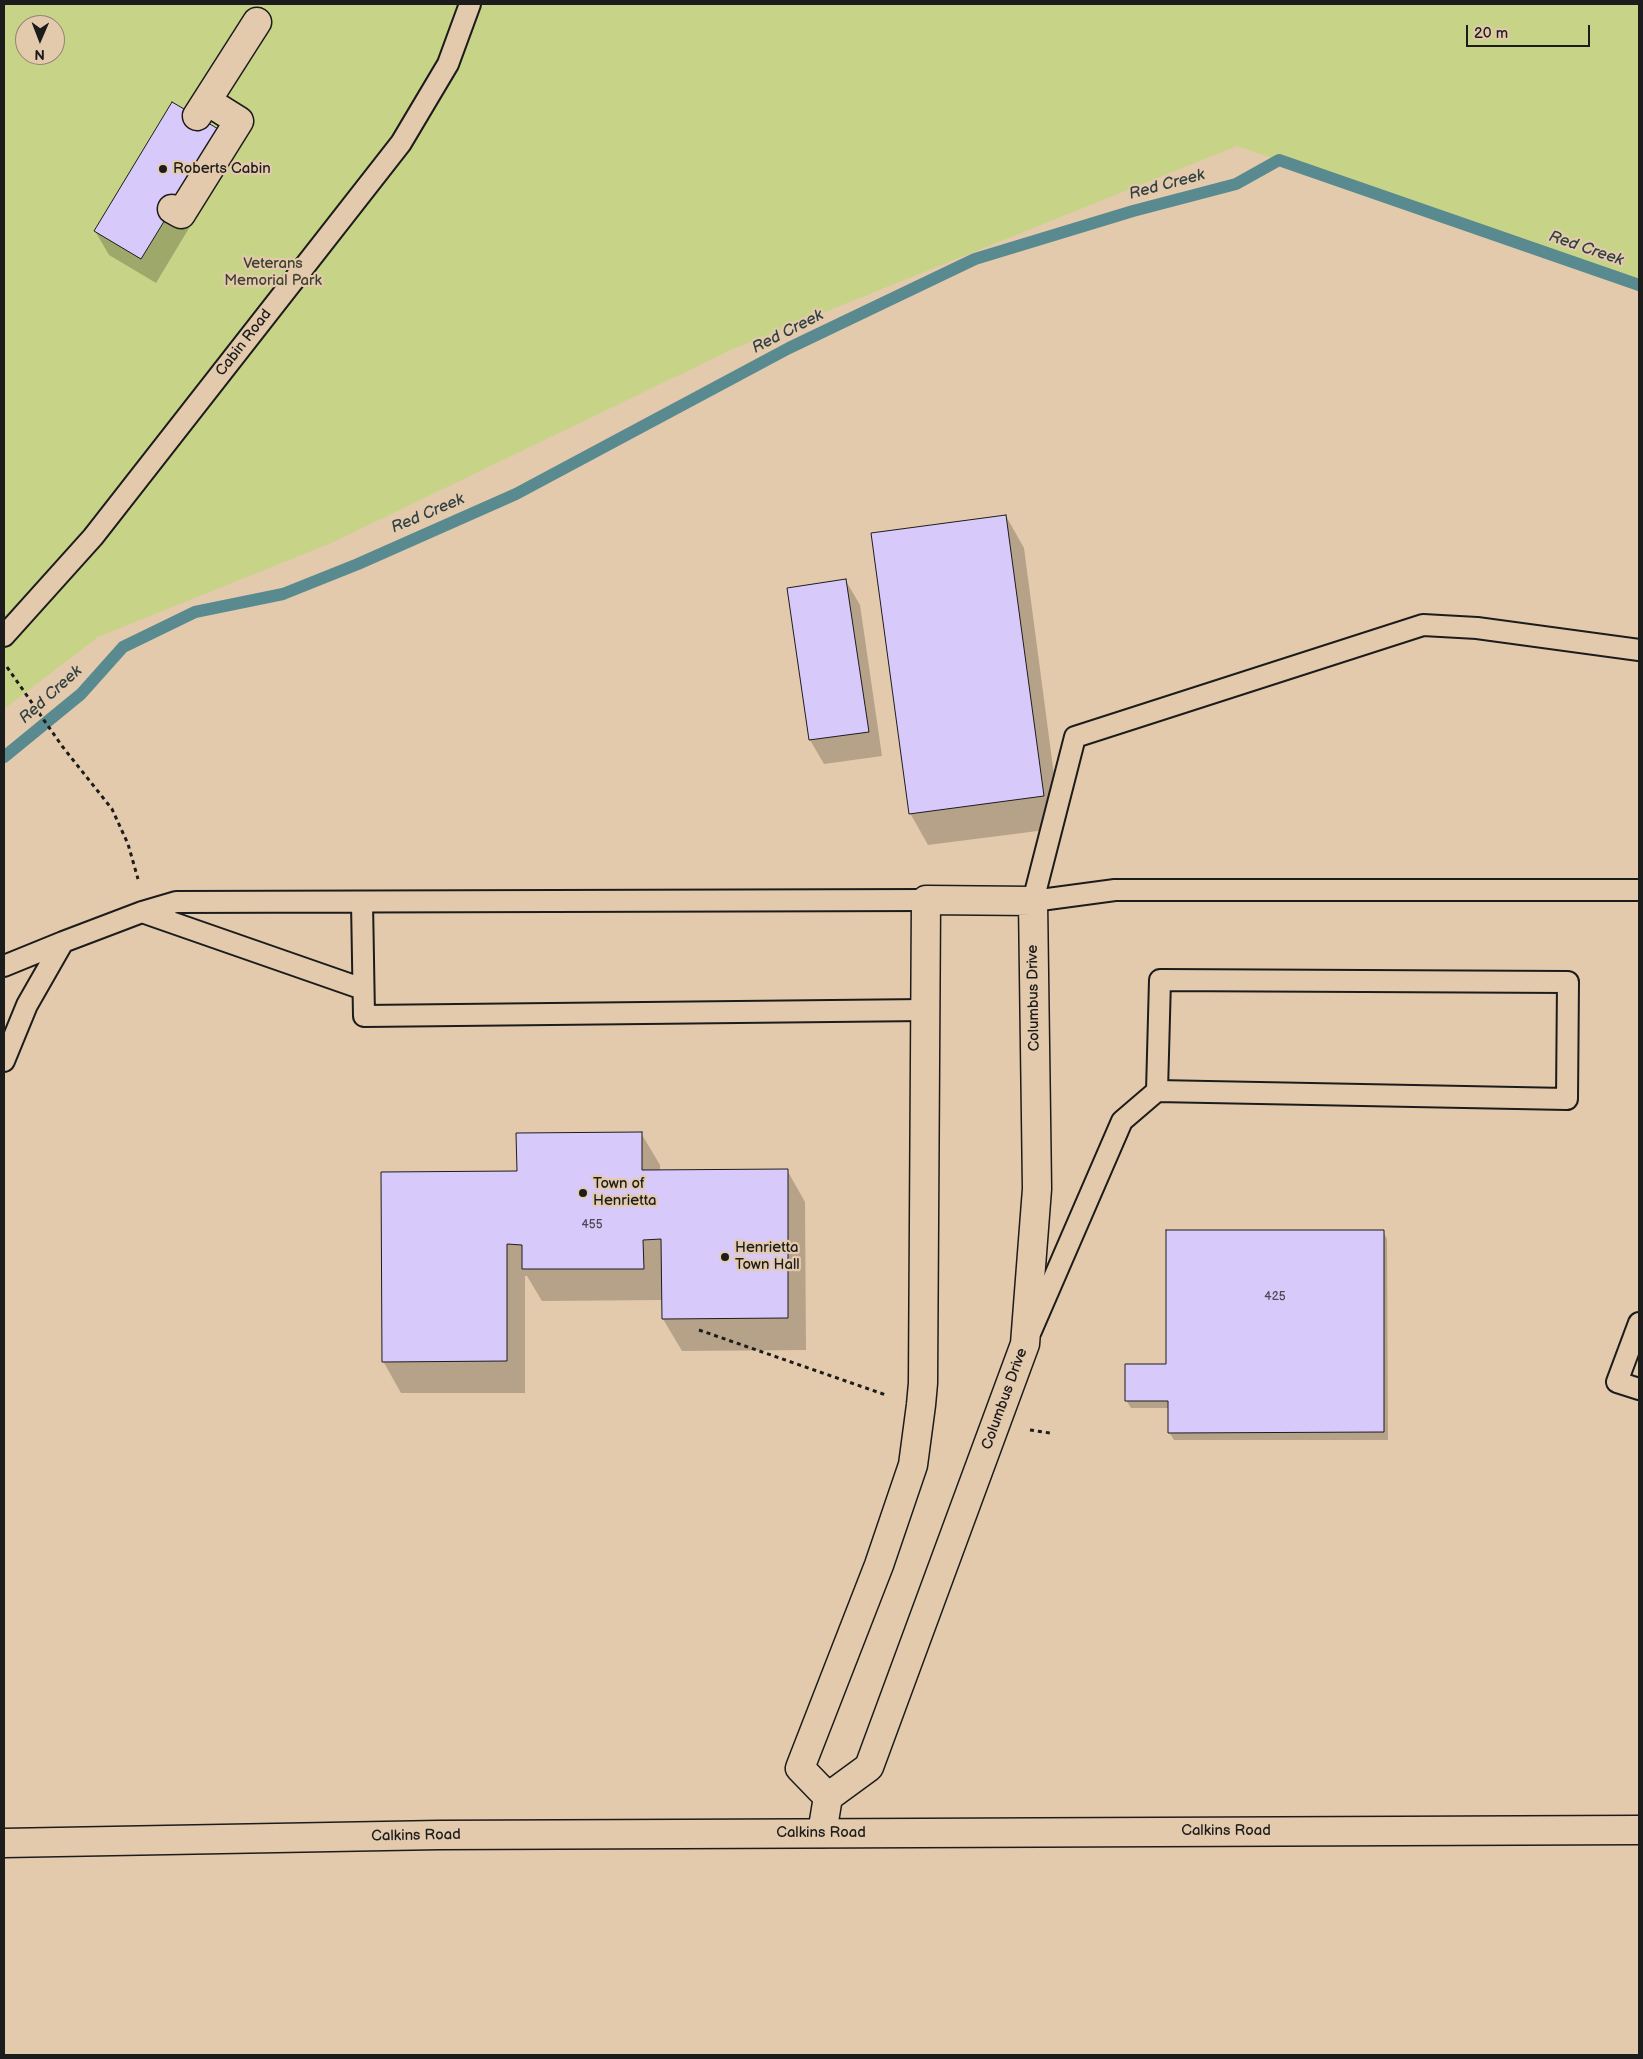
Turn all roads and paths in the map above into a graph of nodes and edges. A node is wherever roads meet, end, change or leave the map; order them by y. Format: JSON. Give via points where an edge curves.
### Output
{"nodes":[{"id":1,"x":470,"y":4,"type":"edge"},
{"id":2,"x":257,"y":22,"type":"dead end"},
{"id":3,"x":172,"y":209,"type":"dead end"},
{"id":4,"x":4,"y":636,"type":"edge"},
{"id":5,"x":1639,"y":650,"type":"edge"},
{"id":6,"x":4,"y":663,"type":"edge"},
{"id":7,"x":139,"y":883,"type":"dead end"},
{"id":8,"x":1639,"y":890,"type":"edge"},
{"id":9,"x":926,"y":900,"type":"junction"},
{"id":10,"x":1033,"y":901,"type":"junction"},
{"id":11,"x":362,"y":902,"type":"junction"},
{"id":12,"x":142,"y":912,"type":"junction"},
{"id":13,"x":63,"y":942,"type":"junction"},
{"id":14,"x":4,"y":966,"type":"edge"},
{"id":15,"x":363,"y":989,"type":"junction"},
{"id":16,"x":925,"y":1010,"type":"junction"},
{"id":17,"x":4,"y":1061,"type":"edge"},
{"id":18,"x":1157,"y":1091,"type":"junction"},
{"id":19,"x":1639,"y":1323,"type":"edge"},
{"id":20,"x":699,"y":1330,"type":"dead end"},
{"id":21,"x":1025,"y":1344,"type":"junction"},
{"id":22,"x":1639,"y":1389,"type":"edge"},
{"id":23,"x":920,"y":1405,"type":"junction"},
{"id":24,"x":995,"y":1426,"type":"junction"},
{"id":25,"x":1050,"y":1432,"type":"dead end"},
{"id":26,"x":828,"y":1797,"type":"junction"},
{"id":27,"x":1639,"y":1830,"type":"edge"},
{"id":28,"x":822,"y":1833,"type":"junction"},
{"id":29,"x":4,"y":1843,"type":"edge"}],
"edges":[{"from":1,"to":4,"type":"lane","name":"Cabin Road","via":[[448,64],[400,143],[92,537]]},
{"from":2,"to":3,"type":"street","via":[[202,109],[239,121],[181,214]]},
{"from":5,"to":10,"type":"lane","via":[[1423,624],[1075,736]]},
{"from":6,"to":7,"type":"path","via":[[62,746],[112,809],[128,844]]},
{"from":8,"to":10,"type":"lane","via":[[1115,890]]},
{"from":9,"to":10,"type":"street"},
{"from":9,"to":11,"type":"lane"},
{"from":9,"to":16,"type":"street"},
{"from":10,"to":21,"type":"street","name":"Columbus Drive","via":[[1037,1189]]},
{"from":11,"to":12,"type":"lane","via":[[176,902]]},
{"from":11,"to":15,"type":"lane"},
{"from":12,"to":13,"type":"lane"},
{"from":12,"to":15,"type":"lane"},
{"from":13,"to":14,"type":"lane"},
{"from":13,"to":17,"type":"lane","via":[[27,1005]]},
{"from":15,"to":16,"type":"lane","via":[[364,1016]]},
{"from":16,"to":23,"type":"street","via":[[923,1383]]},
{"from":18,"to":18,"type":"lane","via":[[1567,1098],[1568,982],[1160,980]]},
{"from":18,"to":21,"type":"lane","via":[[1122,1121]]},
{"from":19,"to":22,"type":"lane","via":[[1617,1382]]},
{"from":20,"to":23,"type":"path"},
{"from":21,"to":24,"type":"street","name":"Columbus Drive"},
{"from":23,"to":26,"type":"street","via":[[913,1465],[879,1565],[800,1768]]},
{"from":24,"to":25,"type":"path"},
{"from":24,"to":26,"type":"street","name":"Columbus Drive","via":[[869,1767]]},
{"from":26,"to":28,"type":"street"},
{"from":27,"to":28,"type":"street","name":"Calkins Road"},
{"from":28,"to":29,"type":"street","name":"Calkins Road","via":[[449,1835]]}]}
